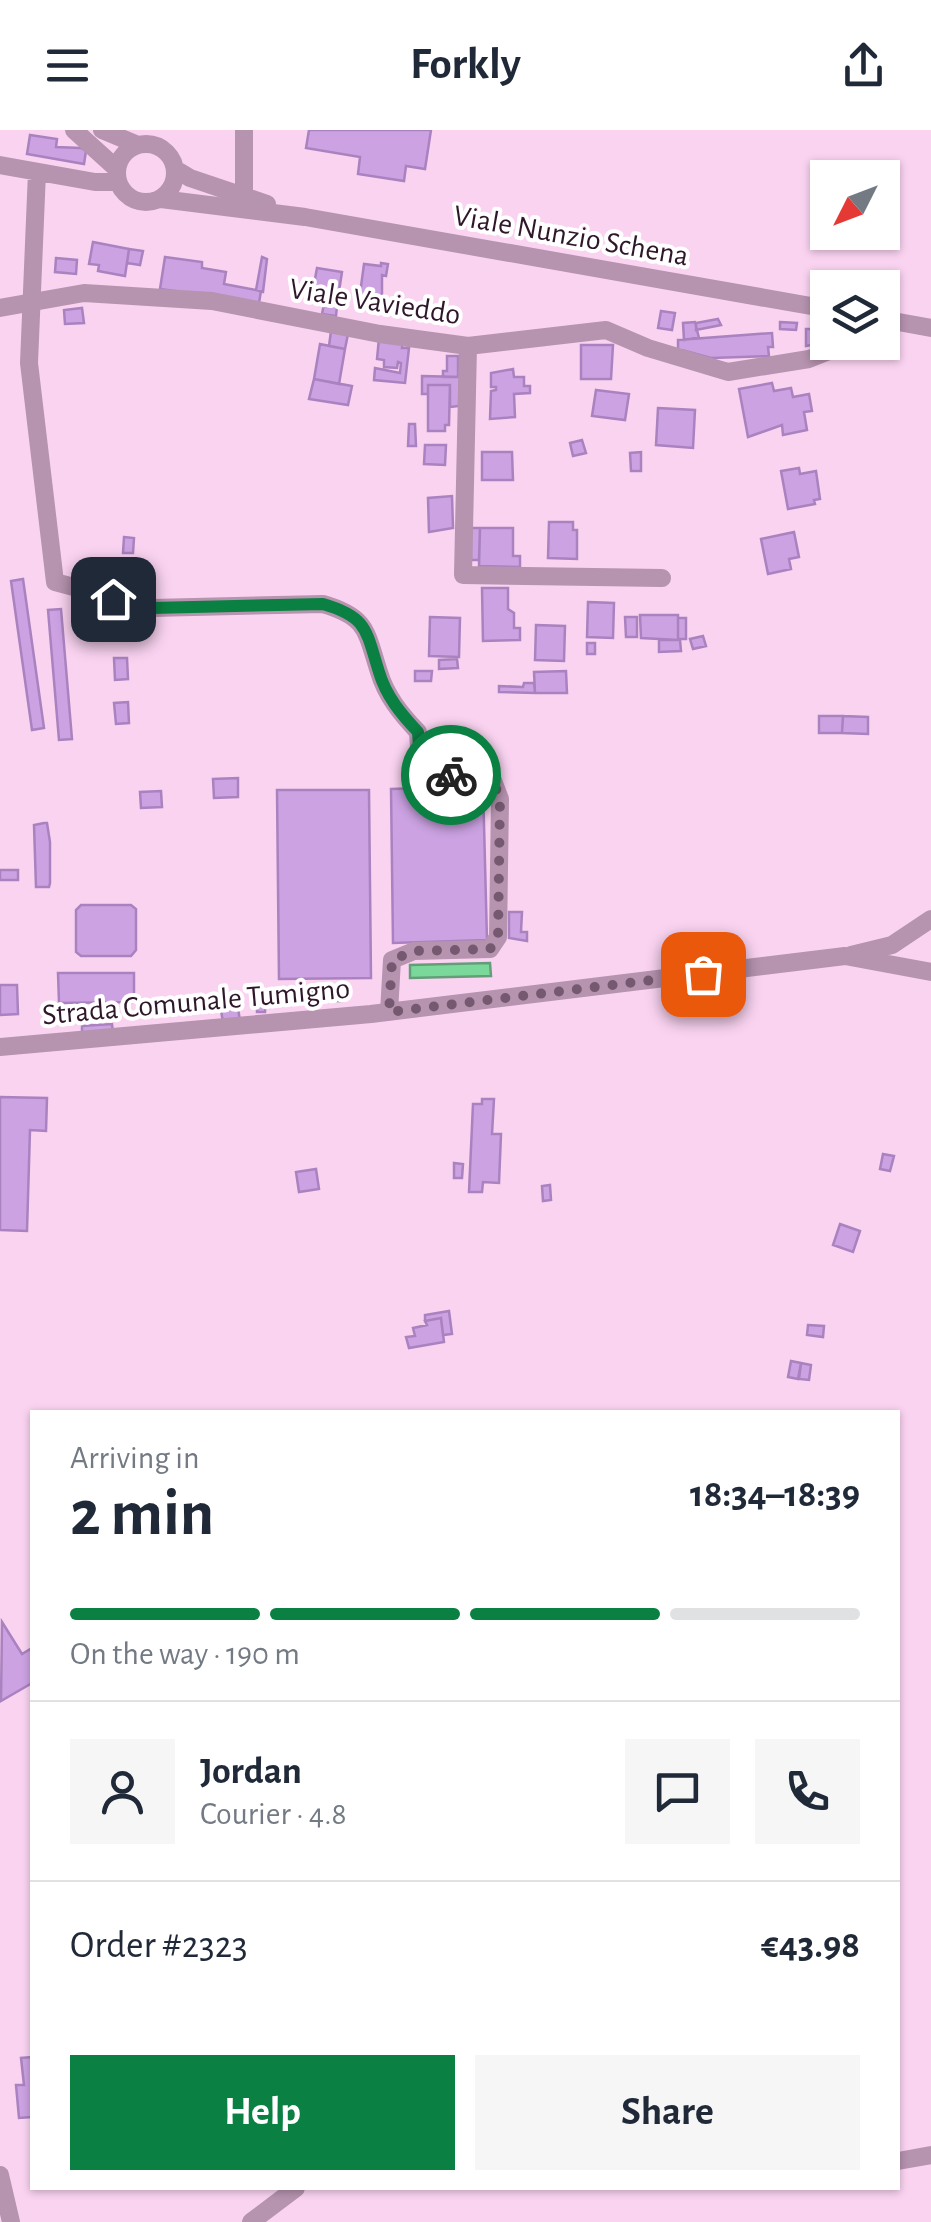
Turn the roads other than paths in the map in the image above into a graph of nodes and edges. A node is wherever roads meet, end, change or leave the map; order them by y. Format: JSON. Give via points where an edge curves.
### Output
{"nodes":[{"id":1,"x":74,"y":130,"type":"edge"},
{"id":2,"x":102,"y":130,"type":"edge"},
{"id":3,"x":244,"y":130,"type":"edge"},
{"id":4,"x":138,"y":145,"type":"junction"},
{"id":5,"x":0,"y":165,"type":"edge"},
{"id":6,"x":175,"y":169,"type":"junction"},
{"id":7,"x":38,"y":172,"type":"junction"},
{"id":8,"x":118,"y":176,"type":"junction"},
{"id":9,"x":244,"y":196,"type":"junction"},
{"id":10,"x":161,"y":198,"type":"junction"},
{"id":11,"x":306,"y":217,"type":"junction"},
{"id":12,"x":32,"y":303,"type":"junction"},
{"id":13,"x":810,"y":306,"type":"edge"},
{"id":14,"x":0,"y":308,"type":"edge"},
{"id":15,"x":900,"y":322,"type":"edge"},
{"id":16,"x":905,"y":323,"type":"junction"},
{"id":17,"x":900,"y":325,"type":"edge"},
{"id":18,"x":931,"y":328,"type":"edge"},
{"id":19,"x":468,"y":346,"type":"junction"},
{"id":20,"x":810,"y":358,"type":"edge"},
{"id":21,"x":662,"y":578,"type":"dead end"},
{"id":22,"x":931,"y":919,"type":"edge"},
{"id":23,"x":845,"y":956,"type":"junction"},
{"id":24,"x":931,"y":972,"type":"edge"},
{"id":25,"x":389,"y":1012,"type":"junction"},
{"id":26,"x":0,"y":1047,"type":"edge"},
{"id":27,"x":931,"y":2155,"type":"edge"},
{"id":28,"x":900,"y":2161,"type":"edge"},
{"id":29,"x":0,"y":2175,"type":"edge"},
{"id":30,"x":293,"y":2190,"type":"edge"},
{"id":31,"x":10,"y":2222,"type":"edge"},
{"id":32,"x":252,"y":2222,"type":"edge"}],
"edges":[{"from":1,"to":8,"type":"street"},
{"from":2,"to":4,"type":"street"},
{"from":3,"to":9,"type":"street"},
{"from":4,"to":6,"type":"street","via":[[158,146]]},
{"from":4,"to":8,"type":"street","via":[[121,158]]},
{"from":5,"to":7,"type":"street"},
{"from":6,"to":9,"type":"street","name":"Viale Nunzio Schena"},
{"from":6,"to":10,"type":"street","via":[[170,191]]},
{"from":7,"to":8,"type":"street","via":[[95,182]]},
{"from":7,"to":12,"type":"street"},
{"from":8,"to":10,"type":"street","via":[[136,200]]},
{"from":9,"to":11,"type":"street","name":"Viale Nunzio Schena"},
{"from":10,"to":11,"type":"street","name":"Viale Nunzio Schena"},
{"from":11,"to":13,"type":"street","name":"Viale Nunzio Schena"},
{"from":12,"to":14,"type":"street","name":"Viale Vavieddo"},
{"from":12,"to":19,"type":"street","name":"Viale Vavieddo","via":[[84,293],[212,301]]},
{"from":12,"to":25,"type":"street","via":[[29,363],[55,582],[152,608],[323,604],[348,611],[364,626],[398,711],[418,732],[421,777],[492,778],[500,799],[498,938],[490,949],[414,951],[392,960]]},
{"from":15,"to":16,"type":"street"},
{"from":16,"to":17,"type":"street"},
{"from":16,"to":18,"type":"street"},
{"from":19,"to":20,"type":"street","name":"Viale Vavieddo","via":[[606,330],[728,372]]},
{"from":19,"to":21,"type":"street","via":[[463,575]]},
{"from":22,"to":23,"type":"street","via":[[892,945]]},
{"from":23,"to":24,"type":"street","name":"Strada Comunale Tumigno"},
{"from":23,"to":25,"type":"street","name":"Strada Comunale Tumigno"},
{"from":25,"to":26,"type":"street","name":"Strada Comunale Tumigno"},
{"from":27,"to":28,"type":"street"},
{"from":29,"to":31,"type":"street"},
{"from":30,"to":32,"type":"street"}]}
